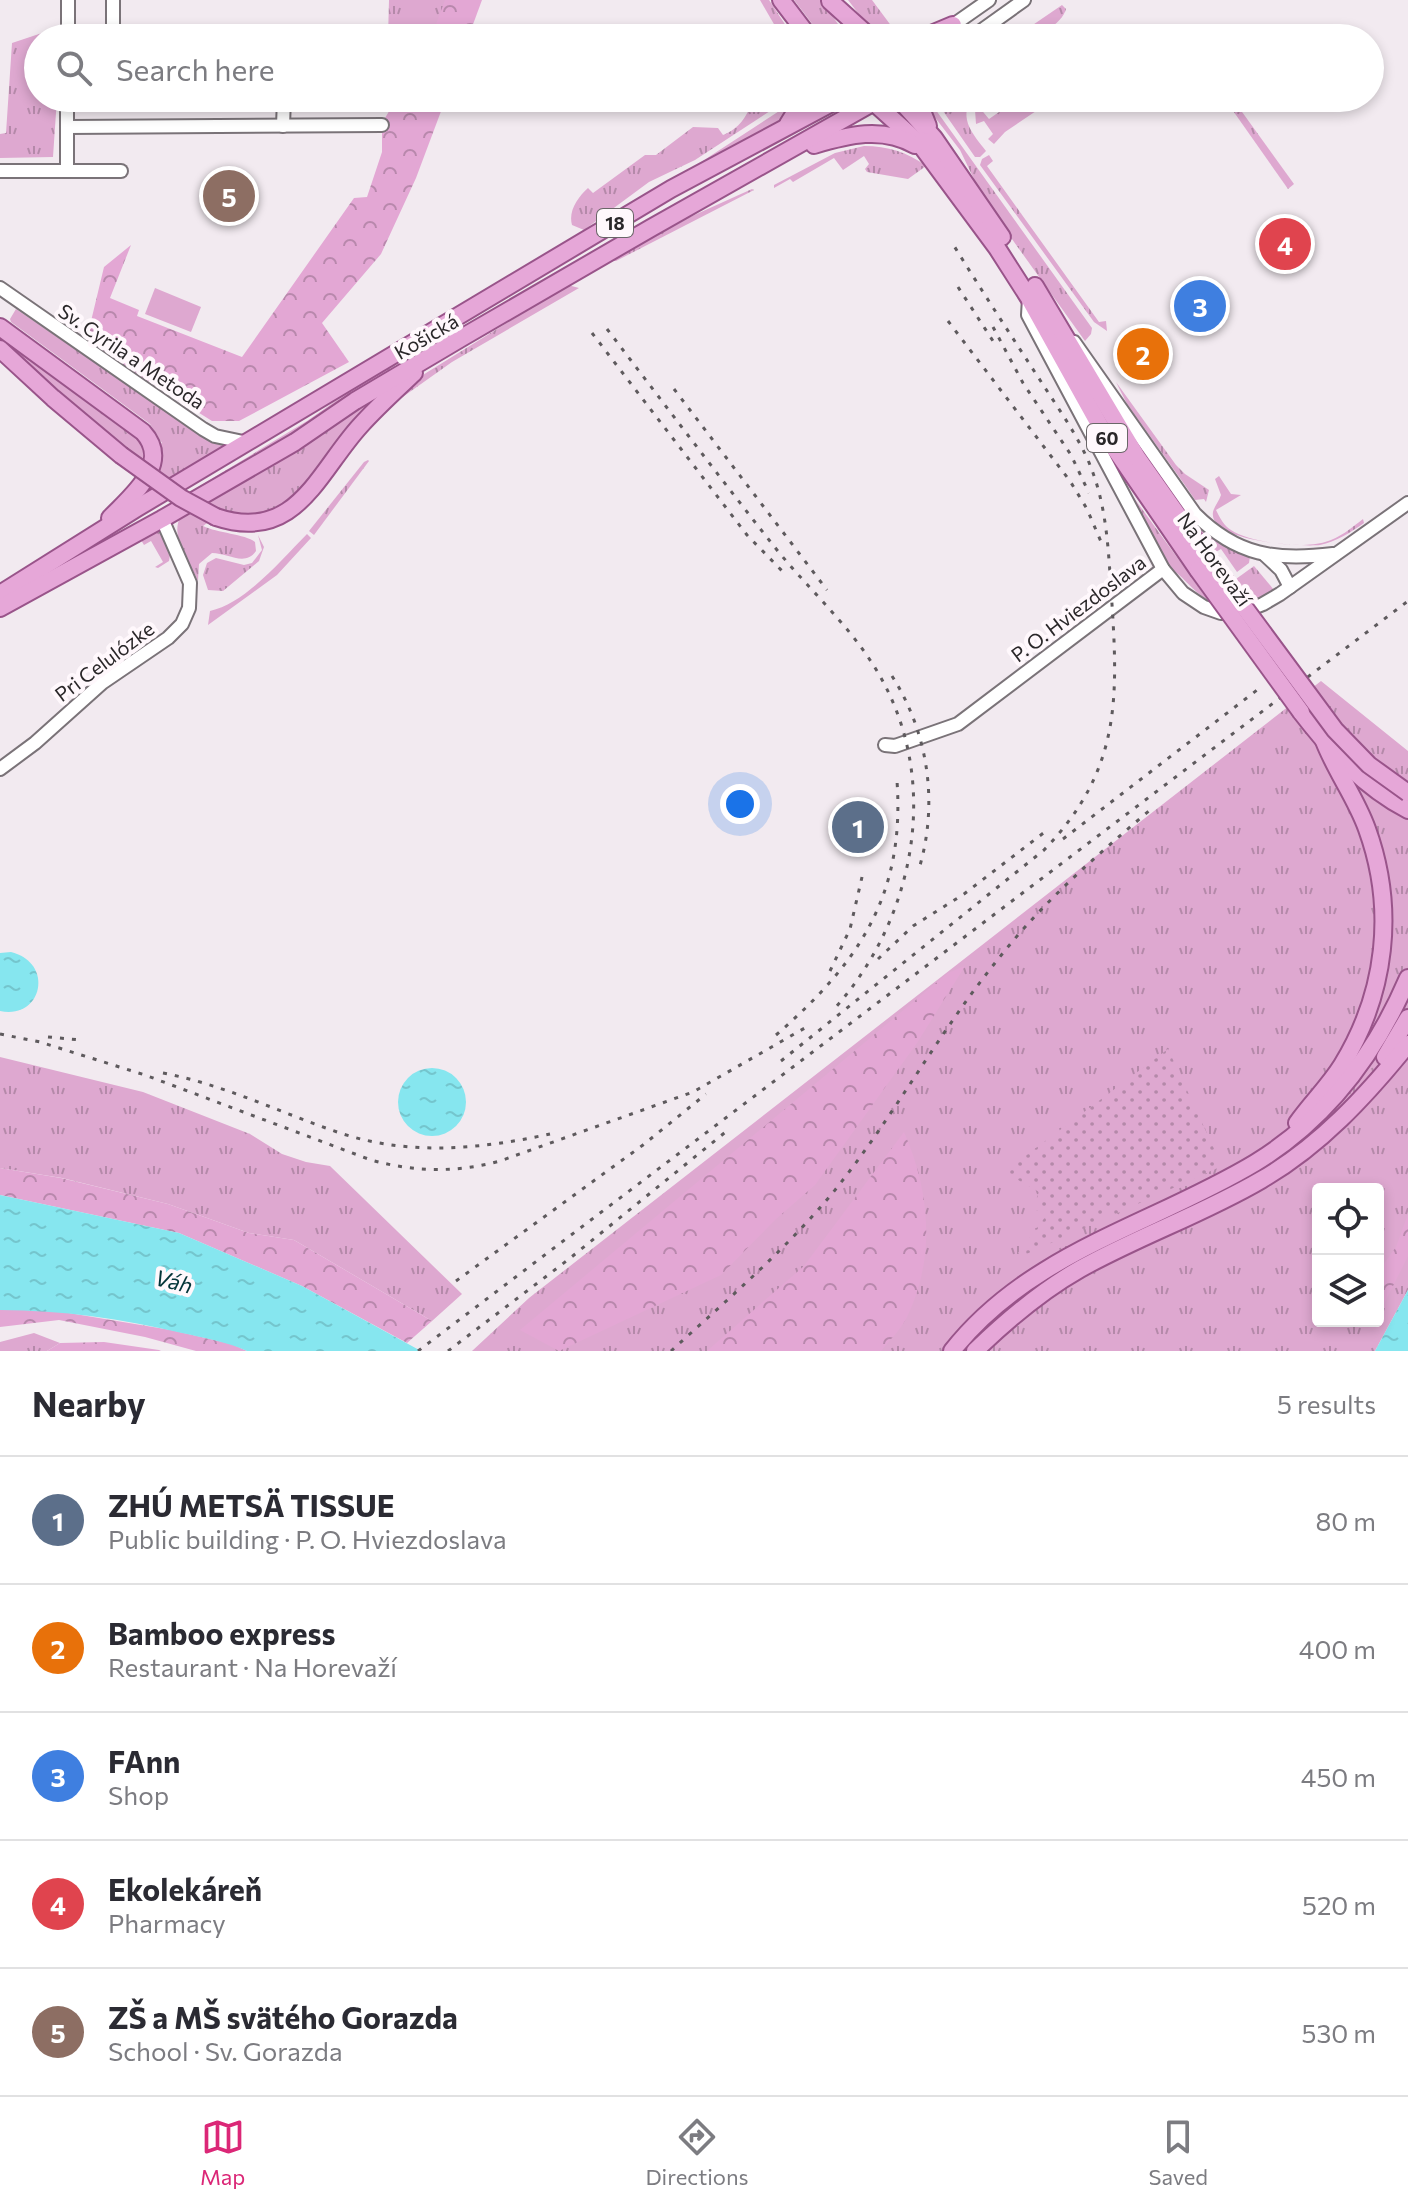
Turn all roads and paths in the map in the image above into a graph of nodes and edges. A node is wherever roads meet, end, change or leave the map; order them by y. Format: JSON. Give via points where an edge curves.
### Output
{"nodes":[{"id":1,"x":68,"y":0,"type":"edge"},
{"id":2,"x":113,"y":0,"type":"edge"},
{"id":3,"x":781,"y":0,"type":"edge"},
{"id":4,"x":989,"y":0,"type":"edge"},
{"id":5,"x":1024,"y":0,"type":"edge"},
{"id":6,"x":830,"y":1,"type":"edge"},
{"id":7,"x":68,"y":24,"type":"edge"},
{"id":8,"x":113,"y":24,"type":"edge"},
{"id":9,"x":798,"y":24,"type":"edge"},
{"id":10,"x":846,"y":24,"type":"edge"},
{"id":11,"x":855,"y":24,"type":"edge"},
{"id":12,"x":954,"y":24,"type":"edge"},
{"id":13,"x":991,"y":24,"type":"edge"},
{"id":14,"x":67,"y":112,"type":"edge"},
{"id":15,"x":284,"y":112,"type":"edge"},
{"id":16,"x":796,"y":112,"type":"edge"},
{"id":17,"x":816,"y":112,"type":"edge"},
{"id":18,"x":854,"y":112,"type":"edge"},
{"id":19,"x":888,"y":112,"type":"edge"},
{"id":20,"x":911,"y":112,"type":"edge"},
{"id":21,"x":922,"y":112,"type":"edge"},
{"id":22,"x":382,"y":125,"type":"dead end"},
{"id":23,"x":283,"y":126,"type":"junction"},
{"id":24,"x":67,"y":127,"type":"junction"},
{"id":25,"x":781,"y":131,"type":"junction"},
{"id":26,"x":934,"y":138,"type":"junction"},
{"id":27,"x":788,"y":152,"type":"junction"},
{"id":28,"x":929,"y":155,"type":"junction"},
{"id":29,"x":0,"y":171,"type":"edge"},
{"id":30,"x":67,"y":171,"type":"junction"},
{"id":31,"x":121,"y":171,"type":"dead end"},
{"id":32,"x":568,"y":251,"type":"junction"},
{"id":33,"x":579,"y":270,"type":"junction"},
{"id":34,"x":0,"y":288,"type":"edge"},
{"id":35,"x":1029,"y":298,"type":"junction"},
{"id":36,"x":452,"y":319,"type":"junction"},
{"id":37,"x":1056,"y":322,"type":"junction"},
{"id":38,"x":0,"y":327,"type":"edge"},
{"id":39,"x":463,"y":337,"type":"junction"},
{"id":40,"x":0,"y":349,"type":"edge"},
{"id":41,"x":436,"y":353,"type":"junction"},
{"id":42,"x":248,"y":443,"type":"junction"},
{"id":43,"x":166,"y":491,"type":"junction"},
{"id":44,"x":1408,"y":503,"type":"edge"},
{"id":45,"x":162,"y":519,"type":"junction"},
{"id":46,"x":95,"y":535,"type":"junction"},
{"id":47,"x":1336,"y":554,"type":"junction"},
{"id":48,"x":1265,"y":555,"type":"junction"},
{"id":49,"x":1204,"y":566,"type":"junction"},
{"id":50,"x":1163,"y":569,"type":"junction"},
{"id":51,"x":1290,"y":587,"type":"junction"},
{"id":52,"x":0,"y":594,"type":"edge"},
{"id":53,"x":0,"y":608,"type":"edge"},
{"id":54,"x":1324,"y":741,"type":"junction"},
{"id":55,"x":885,"y":745,"type":"dead end"},
{"id":56,"x":0,"y":769,"type":"edge"},
{"id":57,"x":1408,"y":793,"type":"edge"},
{"id":58,"x":1408,"y":810,"type":"edge"},
{"id":59,"x":1408,"y":978,"type":"edge"},
{"id":60,"x":1408,"y":1018,"type":"edge"},
{"id":61,"x":1408,"y":1044,"type":"edge"},
{"id":62,"x":1345,"y":1114,"type":"junction"},
{"id":63,"x":1279,"y":1147,"type":"junction"},
{"id":64,"x":952,"y":1351,"type":"edge"},
{"id":65,"x":975,"y":1351,"type":"edge"}],
"edges":[{"from":1,"to":7,"type":"street"},
{"from":2,"to":8,"type":"street"},
{"from":3,"to":9,"type":"main road"},
{"from":4,"to":12,"type":"street"},
{"from":5,"to":13,"type":"street"},
{"from":6,"to":10,"type":"main road"},
{"from":6,"to":11,"type":"main road"},
{"from":14,"to":24,"type":"street"},
{"from":15,"to":23,"type":"street"},
{"from":16,"to":25,"type":"main road"},
{"from":17,"to":25,"type":"main road","name":"Košická","number":"18"},
{"from":18,"to":27,"type":"main road","name":"Košická","number":"18"},
{"from":19,"to":28,"type":"main road","name":"Na Horevaží","number":"60"},
{"from":20,"to":26,"type":"main road","name":"Na Horevaží","number":"60"},
{"from":21,"to":26,"type":"main road"},
{"from":22,"to":23,"type":"street"},
{"from":23,"to":24,"type":"street"},
{"from":24,"to":30,"type":"street"},
{"from":25,"to":32,"type":"main road","name":"Košická","number":"18"},
{"from":26,"to":37,"type":"main road","name":"Na Horevaží","number":"60"},
{"from":27,"to":28,"type":"main road","name":"Na Horevaží","via":[[869,133],[897,137]]},
{"from":27,"to":33,"type":"main road","name":"Košická","number":"18"},
{"from":28,"to":35,"type":"main road","name":"Na Horevaží","number":"60"},
{"from":29,"to":30,"type":"street"},
{"from":30,"to":31,"type":"street"},
{"from":32,"to":33,"type":"street"},
{"from":32,"to":36,"type":"main road","name":"Košická","number":"18"},
{"from":33,"to":39,"type":"main road","name":"Košická","number":"18"},
{"from":34,"to":42,"type":"street","name":"Sv. Cyrila a Metoda","via":[[203,429]]},
{"from":35,"to":49,"type":"main road","name":"Na Horevaží","number":"60","via":[[1104,433]]},
{"from":35,"to":50,"type":"street","name":"Na Horevaží","via":[[1028,315]]},
{"from":36,"to":39,"type":"street"},
{"from":36,"to":42,"type":"main road","name":"Košická","number":"18"},
{"from":37,"to":48,"type":"street","name":"Na Horevaží","via":[[1084,352],[1195,514],[1233,543]]},
{"from":37,"to":49,"type":"main road","name":"Na Horevaží","number":"60"},
{"from":38,"to":46,"type":"main road","via":[[143,432],[152,445],[151,471]]},
{"from":39,"to":41,"type":"main road","name":"Košická","number":"18"},
{"from":40,"to":41,"type":"main road","bridge":true,"via":[[121,455],[181,498],[238,522],[280,516],[301,502],[359,426]]},
{"from":41,"to":45,"type":"main road","name":"Košická","number":"18"},
{"from":42,"to":43,"type":"main road","name":"Košická","number":"18"},
{"from":43,"to":45,"type":"main road"},
{"from":43,"to":46,"type":"main road","name":"Košická","number":"18"},
{"from":44,"to":47,"type":"street","name":"P. O. Hviezdoslava"},
{"from":45,"to":53,"type":"main road","name":"Košická","number":"18"},
{"from":45,"to":56,"type":"street","name":"Pri Celulózke","via":[[190,583],[182,624]]},
{"from":46,"to":52,"type":"main road","name":"Košická","number":"18"},
{"from":47,"to":48,"type":"street","name":"Na Horevaží"},
{"from":47,"to":51,"type":"street","name":"P. O. Hviezdoslava"},
{"from":48,"to":51,"type":"street"},
{"from":49,"to":54,"type":"main road","name":"Na Horevaží","number":"60","bridge":true},
{"from":49,"to":57,"type":"main road","name":"Na Horevaží","number":"60","bridge":true,"via":[[1335,730],[1369,765]]},
{"from":50,"to":51,"type":"street","name":"P. O. Hviezdoslava","via":[[1194,601],[1221,613],[1255,608]]},
{"from":50,"to":55,"type":"street","name":"P. O. Hviezdoslava","via":[[958,724]]},
{"from":54,"to":58,"type":"main road","name":"Na Horevaží","number":"60","via":[[1371,787]]},
{"from":54,"to":63,"type":"main road","via":[[1367,827],[1377,860],[1383,958],[1365,1020],[1342,1066]]},
{"from":59,"to":63,"type":"main road","via":[[1357,1072]]},
{"from":60,"to":62,"type":"main road"},
{"from":61,"to":62,"type":"main road"},
{"from":62,"to":65,"type":"main road","via":[[1262,1179],[1066,1278]]},
{"from":63,"to":64,"type":"main road","via":[[1066,1256],[989,1310]]}]}
